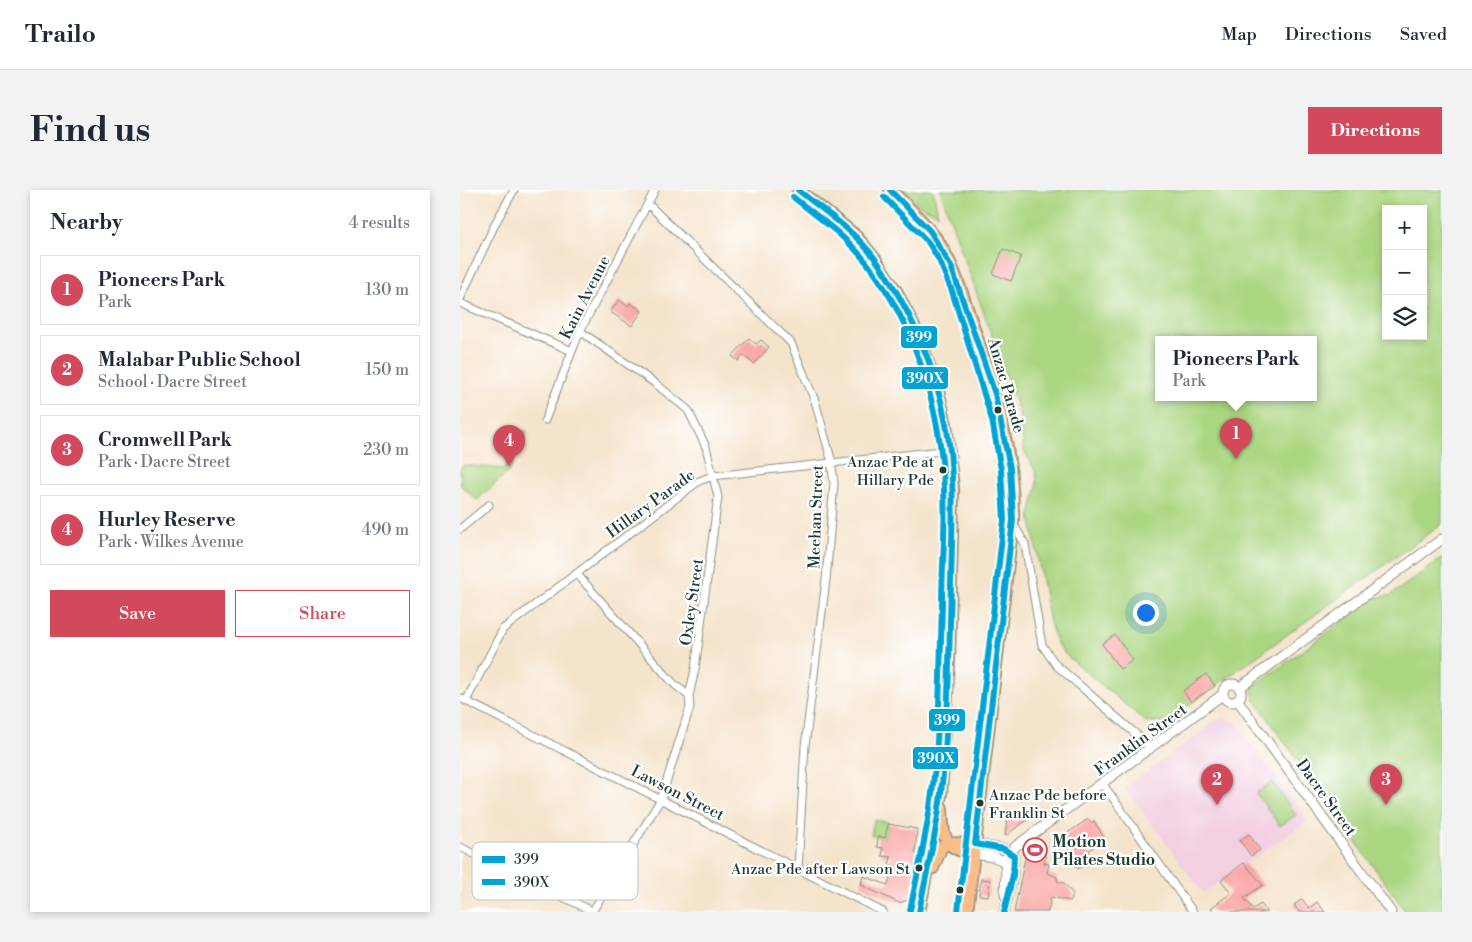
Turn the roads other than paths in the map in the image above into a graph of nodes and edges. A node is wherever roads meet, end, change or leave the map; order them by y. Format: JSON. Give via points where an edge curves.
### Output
{"nodes":[{"id":1,"x":514,"y":190,"type":"edge"},
{"id":2,"x":655,"y":190,"type":"edge"},
{"id":3,"x":798,"y":190,"type":"edge"},
{"id":4,"x":890,"y":190,"type":"edge"},
{"id":5,"x":648,"y":204,"type":"junction"},
{"id":6,"x":460,"y":301,"type":"edge"},
{"id":7,"x":580,"y":332,"type":"junction"},
{"id":8,"x":572,"y":352,"type":"junction"},
{"id":9,"x":545,"y":420,"type":"dead end"},
{"id":10,"x":950,"y":450,"type":"junction"},
{"id":11,"x":832,"y":463,"type":"junction"},
{"id":12,"x":713,"y":476,"type":"junction"},
{"id":13,"x":489,"y":506,"type":"dead end"},
{"id":14,"x":1013,"y":520,"type":"junction"},
{"id":15,"x":460,"y":530,"type":"edge"},
{"id":16,"x":1442,"y":539,"type":"edge"},
{"id":17,"x":577,"y":574,"type":"junction"},
{"id":18,"x":1240,"y":688,"type":"junction"},
{"id":19,"x":1222,"y":695,"type":"junction"},
{"id":20,"x":689,"y":696,"type":"junction"},
{"id":21,"x":463,"y":700,"type":"edge"},
{"id":22,"x":1238,"y":701,"type":"junction"},
{"id":23,"x":1150,"y":750,"type":"junction"},
{"id":24,"x":1103,"y":784,"type":"junction"},
{"id":25,"x":941,"y":794,"type":"junction"},
{"id":26,"x":662,"y":799,"type":"junction"},
{"id":27,"x":635,"y":842,"type":"edge"},
{"id":28,"x":947,"y":843,"type":"junction"},
{"id":29,"x":460,"y":847,"type":"edge"},
{"id":30,"x":974,"y":849,"type":"junction"},
{"id":31,"x":1010,"y":852,"type":"junction"},
{"id":32,"x":472,"y":853,"type":"edge"},
{"id":33,"x":1004,"y":861,"type":"junction"},
{"id":34,"x":798,"y":868,"type":"junction"},
{"id":35,"x":925,"y":886,"type":"junction"},
{"id":36,"x":568,"y":900,"type":"edge"},
{"id":37,"x":599,"y":900,"type":"edge"},
{"id":38,"x":1006,"y":902,"type":"junction"},
{"id":39,"x":917,"y":910,"type":"edge"},
{"id":40,"x":592,"y":912,"type":"edge"},
{"id":41,"x":883,"y":912,"type":"edge"},
{"id":42,"x":967,"y":912,"type":"edge"},
{"id":43,"x":1004,"y":912,"type":"edge"},
{"id":44,"x":1193,"y":912,"type":"edge"},
{"id":45,"x":1391,"y":912,"type":"edge"}],
"edges":[{"from":1,"to":6,"type":"street"},
{"from":2,"to":5,"type":"street","name":"Kain Avenue"},
{"from":3,"to":10,"type":"main road","via":[[855,235],[896,291],[920,338],[939,394]]},
{"from":4,"to":14,"type":"main road","name":"Anzac Parade","via":[[935,237],[962,295],[1007,439]]},
{"from":5,"to":7,"type":"street","name":"Kain Avenue"},
{"from":5,"to":11,"type":"street","name":"Meehan Street","via":[[791,342],[814,401]]},
{"from":6,"to":8,"type":"street"},
{"from":7,"to":8,"type":"street","name":"Kain Avenue"},
{"from":7,"to":12,"type":"street","name":"Oxley Street","via":[[688,410],[706,447]]},
{"from":8,"to":9,"type":"street","name":"Kain Avenue"},
{"from":10,"to":11,"type":"street","name":"Hillary Parade"},
{"from":10,"to":25,"type":"main road","via":[[949,661]]},
{"from":11,"to":12,"type":"street","name":"Hillary Parade"},
{"from":11,"to":34,"type":"street","name":"Meehan Street","via":[[834,483],[826,580],[805,746]]},
{"from":12,"to":17,"type":"street","name":"Hillary Parade","via":[[699,481]]},
{"from":12,"to":20,"type":"street","name":"Oxley Street","via":[[718,497]]},
{"from":13,"to":15,"type":"street"},
{"from":14,"to":23,"type":"street","via":[[1025,544],[1042,645],[1056,666],[1145,742]]},
{"from":14,"to":30,"type":"main road","name":"Anzac Parade"},
{"from":16,"to":18,"type":"street"},
{"from":17,"to":20,"type":"street","via":[[674,684]]},
{"from":17,"to":21,"type":"street","name":"Hillary Parade","via":[[503,629]]},
{"from":18,"to":19,"type":"street","via":[[1227,685]]},
{"from":18,"to":22,"type":"street"},
{"from":19,"to":22,"type":"street","via":[[1230,703]]},
{"from":19,"to":23,"type":"street","name":"Franklin Street"},
{"from":20,"to":26,"type":"street","name":"Oxley Street","via":[[690,707]]},
{"from":21,"to":26,"type":"street","name":"Lawson Street"},
{"from":22,"to":45,"type":"street","name":"Dacre Street"},
{"from":23,"to":24,"type":"street","name":"Franklin Street"},
{"from":24,"to":31,"type":"street","name":"Franklin Street"},
{"from":24,"to":44,"type":"street"},
{"from":25,"to":28,"type":"main road"},
{"from":25,"to":35,"type":"main road"},
{"from":26,"to":27,"type":"street","name":"Oxley Street"},
{"from":26,"to":34,"type":"street","name":"Lawson Street"},
{"from":28,"to":30,"type":"main road"},
{"from":28,"to":35,"type":"main road","via":[[940,851]]},
{"from":29,"to":32,"type":"street"},
{"from":30,"to":31,"type":"street"},
{"from":30,"to":33,"type":"street"},
{"from":30,"to":42,"type":"main road","name":"Anzac Parade"},
{"from":31,"to":33,"type":"street","name":"Franklin Street"},
{"from":31,"to":38,"type":"street","via":[[1015,862]]},
{"from":33,"to":38,"type":"street"},
{"from":34,"to":41,"type":"street","name":"Lawson Street"},
{"from":35,"to":39,"type":"main road"},
{"from":36,"to":40,"type":"street"},
{"from":37,"to":40,"type":"street","name":"Oxley Street"},
{"from":38,"to":43,"type":"street"}]}
